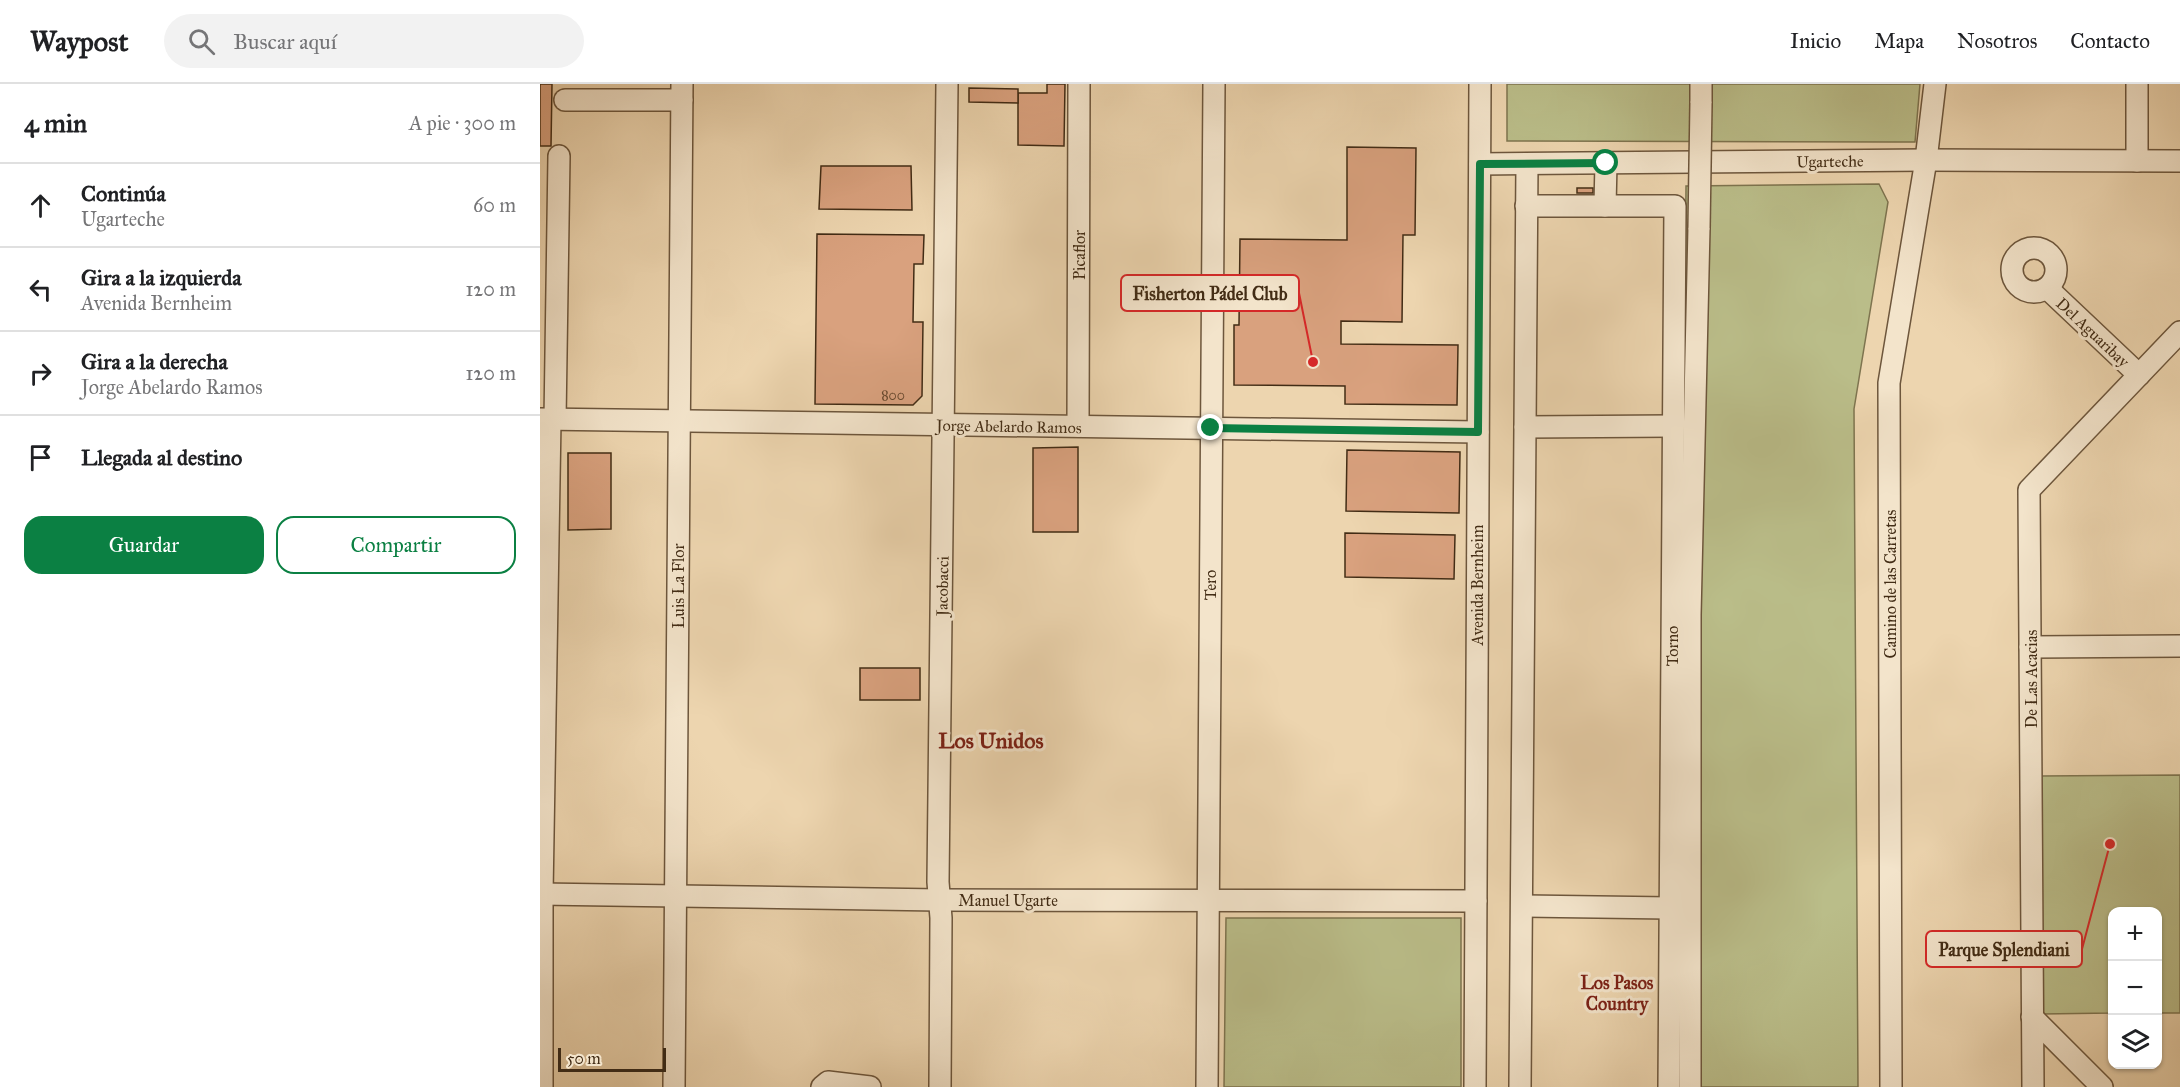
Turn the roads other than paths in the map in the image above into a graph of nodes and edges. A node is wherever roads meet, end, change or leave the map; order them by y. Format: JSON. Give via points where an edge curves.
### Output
{"nodes":[{"id":1,"x":947,"y":84,"type":"edge"},
{"id":2,"x":1079,"y":84,"type":"edge"},
{"id":3,"x":1214,"y":84,"type":"edge"},
{"id":4,"x":1480,"y":84,"type":"edge"},
{"id":5,"x":1935,"y":84,"type":"edge"},
{"id":6,"x":2137,"y":84,"type":"edge"},
{"id":7,"x":682,"y":92,"type":"edge"},
{"id":8,"x":1701,"y":94,"type":"edge"},
{"id":9,"x":565,"y":100,"type":"dead end"},
{"id":10,"x":559,"y":156,"type":"dead end"},
{"id":11,"x":1926,"y":160,"type":"junction"},
{"id":12,"x":2137,"y":161,"type":"junction"},
{"id":13,"x":2180,"y":161,"type":"edge"},
{"id":14,"x":1606,"y":163,"type":"junction"},
{"id":15,"x":1480,"y":164,"type":"junction"},
{"id":16,"x":1527,"y":164,"type":"junction"},
{"id":17,"x":1526,"y":206,"type":"junction"},
{"id":18,"x":1605,"y":206,"type":"junction"},
{"id":19,"x":2047,"y":288,"type":"dead end"},
{"id":20,"x":2180,"y":332,"type":"edge"},
{"id":21,"x":2139,"y":375,"type":"junction"},
{"id":22,"x":548,"y":420,"type":"edge"},
{"id":23,"x":679,"y":421,"type":"junction"},
{"id":24,"x":943,"y":425,"type":"junction"},
{"id":25,"x":1078,"y":426,"type":"junction"},
{"id":26,"x":1673,"y":426,"type":"junction"},
{"id":27,"x":1525,"y":427,"type":"junction"},
{"id":28,"x":1211,"y":428,"type":"junction"},
{"id":29,"x":1478,"y":432,"type":"junction"},
{"id":30,"x":2180,"y":646,"type":"edge"},
{"id":31,"x":2030,"y":647,"type":"junction"},
{"id":32,"x":541,"y":894,"type":"edge"},
{"id":33,"x":675,"y":895,"type":"junction"},
{"id":34,"x":1208,"y":899,"type":"junction"},
{"id":35,"x":939,"y":900,"type":"junction"},
{"id":36,"x":1476,"y":901,"type":"junction"},
{"id":37,"x":1522,"y":906,"type":"junction"},
{"id":38,"x":1670,"y":908,"type":"junction"},
{"id":39,"x":2032,"y":1017,"type":"junction"},
{"id":40,"x":825,"y":1084,"type":"edge"},
{"id":41,"x":542,"y":1087,"type":"edge"},
{"id":42,"x":674,"y":1087,"type":"edge"},
{"id":43,"x":870,"y":1087,"type":"edge"},
{"id":44,"x":940,"y":1087,"type":"edge"},
{"id":45,"x":1207,"y":1087,"type":"edge"},
{"id":46,"x":1475,"y":1087,"type":"edge"},
{"id":47,"x":1520,"y":1087,"type":"edge"},
{"id":48,"x":1669,"y":1087,"type":"edge"},
{"id":49,"x":1689,"y":1087,"type":"edge"},
{"id":50,"x":1892,"y":1087,"type":"edge"},
{"id":51,"x":2033,"y":1087,"type":"edge"},
{"id":52,"x":2102,"y":1087,"type":"edge"}],
"edges":[{"from":1,"to":24,"type":"street","name":"Jacobacci"},
{"from":2,"to":25,"type":"street","name":"Picaflor"},
{"from":3,"to":28,"type":"street","name":"Tero"},
{"from":4,"to":15,"type":"street","name":"Avenida Bernheim"},
{"from":5,"to":11,"type":"street","name":"Camino de las Carretas"},
{"from":6,"to":12,"type":"street"},
{"from":7,"to":9,"type":"street"},
{"from":7,"to":23,"type":"street","name":"Luis La Flor"},
{"from":8,"to":49,"type":"street","bridge":true,"via":[[1690,627]]},
{"from":10,"to":22,"type":"street"},
{"from":11,"to":12,"type":"street","name":"Ugarteche"},
{"from":11,"to":14,"type":"street","name":"Ugarteche"},
{"from":11,"to":50,"type":"street","name":"Camino de las Carretas","via":[[1889,383]]},
{"from":12,"to":13,"type":"street","name":"Ugarteche"},
{"from":14,"to":16,"type":"street","name":"Ugarteche"},
{"from":14,"to":18,"type":"street"},
{"from":15,"to":16,"type":"street","name":"Ugarteche"},
{"from":15,"to":29,"type":"street","name":"Avenida Bernheim"},
{"from":16,"to":17,"type":"street"},
{"from":17,"to":18,"type":"street"},
{"from":17,"to":27,"type":"street"},
{"from":18,"to":26,"type":"street","name":"Torno","via":[[1675,206]]},
{"from":19,"to":21,"type":"street","name":"Del Aguaribay"},
{"from":20,"to":21,"type":"street","name":"De Las Acacias"},
{"from":21,"to":31,"type":"street","name":"De Las Acacias","via":[[2029,490]]},
{"from":22,"to":23,"type":"street","name":"Jorge Abelardo Ramos"},
{"from":22,"to":32,"type":"street"},
{"from":23,"to":24,"type":"street","name":"Jorge Abelardo Ramos"},
{"from":23,"to":33,"type":"street","name":"Luis La Flor"},
{"from":24,"to":25,"type":"street","name":"Jorge Abelardo Ramos"},
{"from":24,"to":35,"type":"street","name":"Jacobacci"},
{"from":25,"to":28,"type":"street","name":"Jorge Abelardo Ramos"},
{"from":26,"to":27,"type":"street"},
{"from":26,"to":38,"type":"street","name":"Torno"},
{"from":27,"to":37,"type":"street"},
{"from":28,"to":29,"type":"street","name":"Jorge Abelardo Ramos"},
{"from":28,"to":34,"type":"street","name":"Tero"},
{"from":29,"to":36,"type":"street","name":"Avenida Bernheim"},
{"from":30,"to":31,"type":"street"},
{"from":31,"to":39,"type":"street","name":"De Las Acacias"},
{"from":32,"to":33,"type":"street","name":"Manuel Ugarte"},
{"from":32,"to":41,"type":"street"},
{"from":33,"to":35,"type":"street","name":"Manuel Ugarte"},
{"from":33,"to":42,"type":"street","name":"Luis La Flor"},
{"from":34,"to":35,"type":"street","name":"Manuel Ugarte"},
{"from":34,"to":36,"type":"street","name":"Manuel Ugarte"},
{"from":34,"to":45,"type":"street","name":"Tero"},
{"from":35,"to":44,"type":"street","name":"Jacobacci"},
{"from":36,"to":46,"type":"street","name":"Avenida Bernheim"},
{"from":37,"to":38,"type":"street"},
{"from":37,"to":47,"type":"street"},
{"from":38,"to":48,"type":"street","name":"Torno"},
{"from":39,"to":51,"type":"street","name":"De Las Acacias"},
{"from":39,"to":52,"type":"street"},
{"from":40,"to":43,"type":"street"}]}
